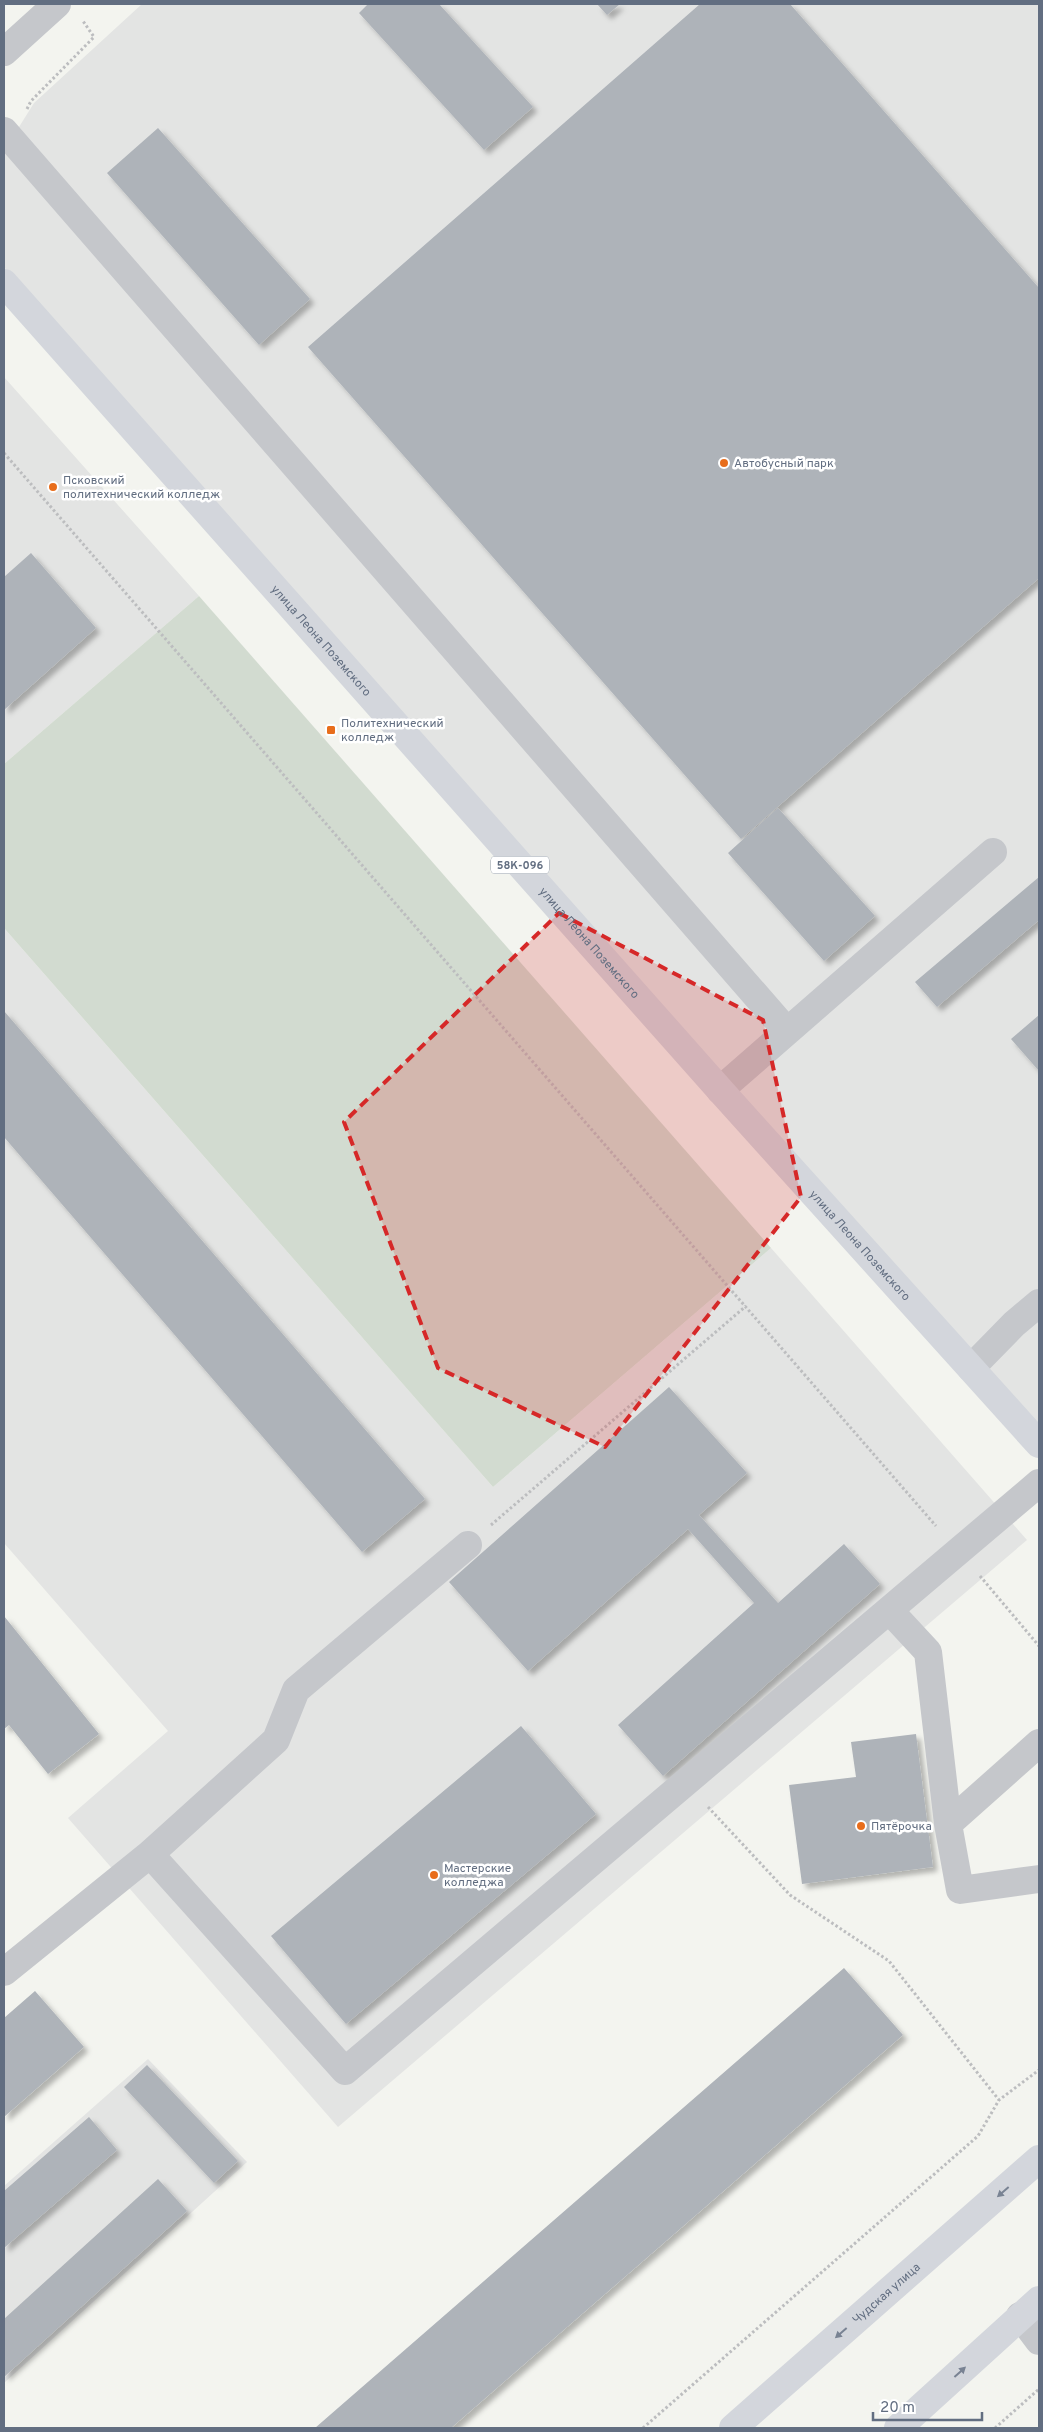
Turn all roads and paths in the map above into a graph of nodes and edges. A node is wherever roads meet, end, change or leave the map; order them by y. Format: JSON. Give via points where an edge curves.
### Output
{"nodes":[{"id":1,"x":68,"y":10,"type":"edge"},
{"id":2,"x":4,"y":52,"type":"edge"},
{"id":3,"x":9,"y":137,"type":"edge"},
{"id":4,"x":4,"y":283,"type":"edge"},
{"id":5,"x":4,"y":452,"type":"edge"},
{"id":6,"x":992,"y":852,"type":"dead end"},
{"id":7,"x":786,"y":1030,"type":"junction"},
{"id":8,"x":720,"y":1090,"type":"junction"},
{"id":9,"x":1039,"y":1303,"type":"edge"},
{"id":10,"x":746,"y":1306,"type":"junction"},
{"id":11,"x":971,"y":1368,"type":"junction"},
{"id":12,"x":1039,"y":1444,"type":"edge"},
{"id":13,"x":1039,"y":1482,"type":"edge"},
{"id":14,"x":468,"y":1545,"type":"joint"},
{"id":15,"x":958,"y":1551,"type":"junction"},
{"id":16,"x":890,"y":1611,"type":"junction"},
{"id":17,"x":1039,"y":1646,"type":"edge"},
{"id":18,"x":1039,"y":1743,"type":"edge"},
{"id":19,"x":686,"y":1783,"type":"junction"},
{"id":20,"x":948,"y":1824,"type":"junction"},
{"id":21,"x":150,"y":1854,"type":"junction"},
{"id":22,"x":1039,"y":1879,"type":"edge"},
{"id":23,"x":4,"y":1972,"type":"edge"},
{"id":24,"x":1039,"y":2070,"type":"edge"},
{"id":25,"x":998,"y":2100,"type":"junction"},
{"id":26,"x":1039,"y":2159,"type":"edge"},
{"id":27,"x":1030,"y":2308,"type":"edge"},
{"id":28,"x":1039,"y":2341,"type":"edge"},
{"id":29,"x":1039,"y":2389,"type":"edge"},
{"id":30,"x":643,"y":2428,"type":"edge"},
{"id":31,"x":733,"y":2428,"type":"edge"},
{"id":32,"x":898,"y":2428,"type":"edge"},
{"id":33,"x":995,"y":2428,"type":"edge"}],
"edges":[{"from":1,"to":2,"type":"street"},
{"from":1,"to":3,"type":"path","via":[[94,37],[31,101]]},
{"from":3,"to":7,"type":"street"},
{"from":4,"to":8,"type":"highway","name":"улица Леона Поземского","number":"58К-096"},
{"from":5,"to":10,"type":"path"},
{"from":6,"to":7,"type":"street"},
{"from":7,"to":8,"type":"street"},
{"from":8,"to":11,"type":"highway","name":"улица Леона Поземского","number":"58К-096"},
{"from":9,"to":11,"type":"street"},
{"from":10,"to":14,"type":"path"},
{"from":10,"to":15,"type":"path"},
{"from":11,"to":12,"type":"highway","name":"улица Леона Поземского","number":"58К-096"},
{"from":13,"to":15,"type":"street"},
{"from":14,"to":21,"type":"street","via":[[296,1690],[276,1740]]},
{"from":15,"to":16,"type":"street"},
{"from":15,"to":17,"type":"path"},
{"from":16,"to":19,"type":"street"},
{"from":16,"to":20,"type":"street","via":[[928,1652]]},
{"from":18,"to":20,"type":"street"},
{"from":19,"to":21,"type":"street","via":[[344,2071]]},
{"from":19,"to":25,"type":"path","via":[[790,1895],[889,1960]]},
{"from":20,"to":22,"type":"street","via":[[960,1890]]},
{"from":21,"to":23,"type":"street"},
{"from":24,"to":25,"type":"path"},
{"from":25,"to":30,"type":"path","via":[[978,2136]]},
{"from":26,"to":31,"type":"highway","name":"Чудская улица","one_way":true},
{"from":27,"to":28,"type":"street"},
{"from":32,"to":27,"type":"highway","one_way":true},
{"from":29,"to":33,"type":"path"}]}
